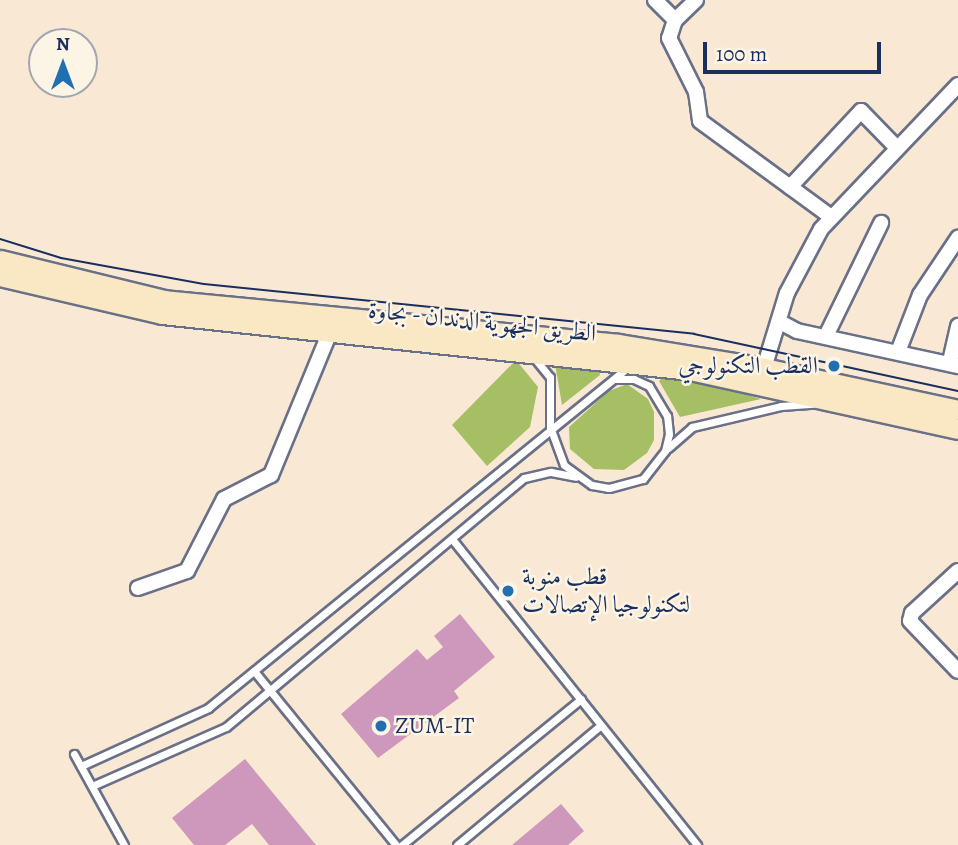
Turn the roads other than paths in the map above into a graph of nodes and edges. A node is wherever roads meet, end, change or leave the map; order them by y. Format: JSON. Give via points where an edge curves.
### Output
{"nodes":[{"id":1,"x":655,"y":0,"type":"edge"},
{"id":2,"x":696,"y":0,"type":"edge"},
{"id":3,"x":675,"y":20,"type":"junction"},
{"id":4,"x":958,"y":85,"type":"edge"},
{"id":5,"x":896,"y":147,"type":"junction"},
{"id":6,"x":790,"y":187,"type":"junction"},
{"id":7,"x":831,"y":217,"type":"junction"},
{"id":8,"x":881,"y":223,"type":"dead end"},
{"id":9,"x":958,"y":238,"type":"edge"},
{"id":10,"x":0,"y":260,"type":"edge"},
{"id":11,"x":0,"y":276,"type":"edge"},
{"id":12,"x":780,"y":322,"type":"junction"},
{"id":13,"x":958,"y":326,"type":"edge"},
{"id":14,"x":330,"y":332,"type":"junction"},
{"id":15,"x":827,"y":336,"type":"junction"},
{"id":16,"x":618,"y":344,"type":"junction"},
{"id":17,"x":513,"y":348,"type":"junction"},
{"id":18,"x":670,"y":352,"type":"junction"},
{"id":19,"x":898,"y":352,"type":"junction"},
{"id":20,"x":954,"y":358,"type":"edge"},
{"id":21,"x":635,"y":362,"type":"junction"},
{"id":22,"x":762,"y":376,"type":"junction"},
{"id":23,"x":614,"y":379,"type":"junction"},
{"id":24,"x":649,"y":386,"type":"junction"},
{"id":25,"x":832,"y":403,"type":"junction"},
{"id":26,"x":957,"y":424,"type":"edge"},
{"id":27,"x":550,"y":427,"type":"junction"},
{"id":28,"x":665,"y":451,"type":"junction"},
{"id":29,"x":576,"y":477,"type":"junction"},
{"id":30,"x":452,"y":539,"type":"junction"},
{"id":31,"x":958,"y":571,"type":"edge"},
{"id":32,"x":138,"y":588,"type":"dead end"},
{"id":33,"x":254,"y":671,"type":"junction"},
{"id":34,"x":958,"y":671,"type":"edge"},
{"id":35,"x":270,"y":690,"type":"junction"},
{"id":36,"x":580,"y":699,"type":"junction"},
{"id":37,"x":601,"y":725,"type":"junction"},
{"id":38,"x":74,"y":754,"type":"dead end"},
{"id":39,"x":80,"y":766,"type":"junction"},
{"id":40,"x":92,"y":786,"type":"junction"},
{"id":41,"x":124,"y":845,"type":"edge"},
{"id":42,"x":396,"y":845,"type":"edge"},
{"id":43,"x":402,"y":845,"type":"edge"},
{"id":44,"x":457,"y":845,"type":"edge"},
{"id":45,"x":697,"y":845,"type":"edge"}],
"edges":[{"from":1,"to":3,"type":"street"},
{"from":2,"to":3,"type":"street"},
{"from":3,"to":6,"type":"street","via":[[670,49],[696,92],[700,121]]},
{"from":4,"to":5,"type":"street"},
{"from":5,"to":6,"type":"street","via":[[861,111]]},
{"from":5,"to":7,"type":"street"},
{"from":6,"to":7,"type":"street"},
{"from":7,"to":12,"type":"street","via":[[788,293]]},
{"from":8,"to":15,"type":"street"},
{"from":9,"to":19,"type":"street","via":[[920,295]]},
{"from":10,"to":16,"type":"main road","name":"الطريق الجهوية الدندان - بجاوة","via":[[98,286],[203,305]]},
{"from":11,"to":14,"type":"main road","name":"الطريق الجهوية الدندان - بجاوة","via":[[162,314]]},
{"from":12,"to":15,"type":"street","via":[[785,328]]},
{"from":12,"to":22,"type":"street"},
{"from":13,"to":20,"type":"street"},
{"from":14,"to":17,"type":"main road","name":"الطريق الجهوية الدندان - بجاوة"},
{"from":14,"to":32,"type":"street","via":[[271,475],[224,499],[187,571]]},
{"from":15,"to":19,"type":"street"},
{"from":16,"to":18,"type":"main road","name":"الطريق الجهوية الدندان - بجاوة"},
{"from":16,"to":21,"type":"lane"},
{"from":17,"to":21,"type":"main road","name":"الطريق الجهوية الدندان - بجاوة"},
{"from":17,"to":27,"type":"lane","via":[[547,369],[552,387]]},
{"from":18,"to":21,"type":"lane"},
{"from":18,"to":22,"type":"main road","name":"الطريق الجهوية الدندان - بجاوة"},
{"from":19,"to":20,"type":"street"},
{"from":21,"to":22,"type":"main road","name":"الطريق الجهوية الدندان - بجاوة"},
{"from":21,"to":23,"type":"lane"},
{"from":21,"to":24,"type":"lane"},
{"from":22,"to":25,"type":"main road","name":"الطريق الجهوية الدندان - بجاوة"},
{"from":22,"to":26,"type":"main road","name":"الطريق الجهوية الدندان - بجاوة"},
{"from":23,"to":24,"type":"lane","via":[[634,379]]},
{"from":23,"to":27,"type":"lane"},
{"from":24,"to":28,"type":"lane","via":[[667,416]]},
{"from":25,"to":26,"type":"main road","name":"الطريق الجهوية الدندان - بجاوة"},
{"from":25,"to":28,"type":"lane","via":[[781,407],[692,427]]},
{"from":27,"to":29,"type":"lane","via":[[559,457]]},
{"from":27,"to":33,"type":"lane"},
{"from":28,"to":29,"type":"lane","via":[[650,473],[627,486],[592,485]]},
{"from":29,"to":30,"type":"lane","via":[[551,472],[524,478]]},
{"from":30,"to":35,"type":"lane"},
{"from":30,"to":36,"type":"lane"},
{"from":31,"to":34,"type":"street","via":[[912,613],[910,621]]},
{"from":33,"to":35,"type":"lane"},
{"from":33,"to":39,"type":"lane","via":[[208,708]]},
{"from":35,"to":40,"type":"lane","via":[[207,738]]},
{"from":35,"to":42,"type":"lane"},
{"from":36,"to":37,"type":"lane"},
{"from":36,"to":43,"type":"lane"},
{"from":37,"to":44,"type":"lane"},
{"from":37,"to":45,"type":"lane"},
{"from":38,"to":39,"type":"lane"},
{"from":39,"to":40,"type":"lane"},
{"from":40,"to":41,"type":"lane"}]}
